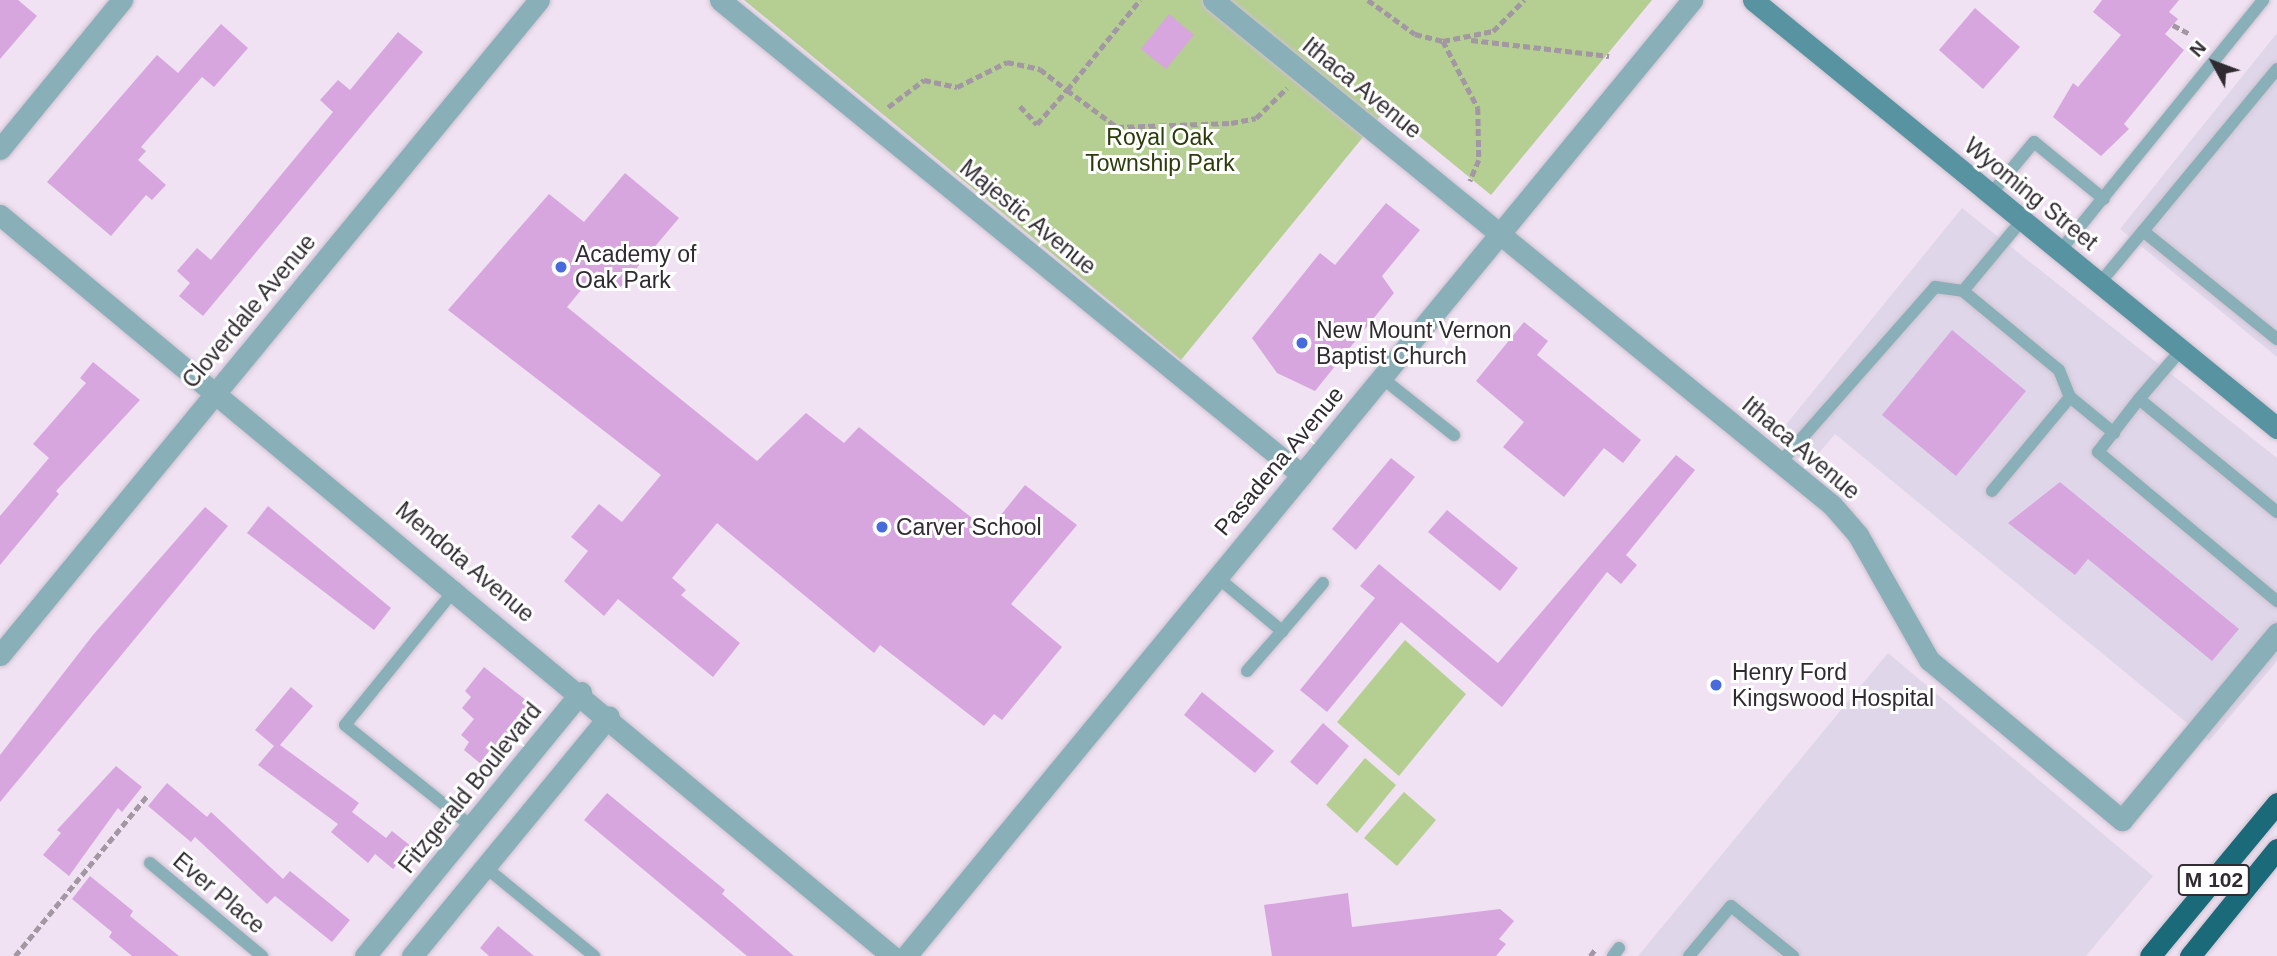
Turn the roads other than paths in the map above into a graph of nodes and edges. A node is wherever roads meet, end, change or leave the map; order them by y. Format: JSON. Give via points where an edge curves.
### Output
{"nodes":[{"id":1,"x":122,"y":0,"type":"edge"},
{"id":2,"x":539,"y":0,"type":"edge"},
{"id":3,"x":720,"y":0,"type":"edge"},
{"id":4,"x":1213,"y":0,"type":"edge"},
{"id":5,"x":1692,"y":0,"type":"edge"},
{"id":6,"x":1753,"y":0,"type":"edge"},
{"id":7,"x":2263,"y":0,"type":"edge"},
{"id":8,"x":2276,"y":73,"type":"edge"},
{"id":9,"x":0,"y":149,"type":"edge"},
{"id":10,"x":1990,"y":195,"type":"junction"},
{"id":11,"x":2104,"y":199,"type":"junction"},
{"id":12,"x":0,"y":215,"type":"edge"},
{"id":13,"x":2022,"y":220,"type":"junction"},
{"id":14,"x":2144,"y":231,"type":"junction"},
{"id":15,"x":1499,"y":235,"type":"junction"},
{"id":16,"x":2060,"y":251,"type":"junction"},
{"id":17,"x":2099,"y":284,"type":"junction"},
{"id":18,"x":1963,"y":291,"type":"junction"},
{"id":19,"x":2277,"y":339,"type":"edge"},
{"id":20,"x":2181,"y":349,"type":"junction"},
{"id":21,"x":1382,"y":378,"type":"junction"},
{"id":22,"x":217,"y":392,"type":"junction"},
{"id":23,"x":2070,"y":397,"type":"junction"},
{"id":24,"x":2139,"y":399,"type":"junction"},
{"id":25,"x":2277,"y":428,"type":"edge"},
{"id":26,"x":2114,"y":433,"type":"junction"},
{"id":27,"x":1454,"y":435,"type":"dead end"},
{"id":28,"x":1780,"y":463,"type":"junction"},
{"id":29,"x":1302,"y":475,"type":"junction"},
{"id":30,"x":1992,"y":491,"type":"dead end"},
{"id":31,"x":2277,"y":512,"type":"edge"},
{"id":32,"x":1217,"y":577,"type":"junction"},
{"id":33,"x":1323,"y":583,"type":"dead end"},
{"id":34,"x":456,"y":588,"type":"junction"},
{"id":35,"x":2277,"y":601,"type":"edge"},
{"id":36,"x":1282,"y":631,"type":"junction"},
{"id":37,"x":2277,"y":633,"type":"edge"},
{"id":38,"x":0,"y":655,"type":"edge"},
{"id":39,"x":1247,"y":671,"type":"dead end"},
{"id":40,"x":581,"y":692,"type":"junction"},
{"id":41,"x":609,"y":716,"type":"junction"},
{"id":42,"x":2277,"y":803,"type":"edge"},
{"id":43,"x":471,"y":826,"type":"junction"},
{"id":44,"x":2277,"y":849,"type":"edge"},
{"id":45,"x":149,"y":863,"type":"dead end"},
{"id":46,"x":485,"y":867,"type":"junction"},
{"id":47,"x":398,"y":916,"type":"junction"},
{"id":48,"x":426,"y":938,"type":"junction"},
{"id":49,"x":262,"y":956,"type":"edge"},
{"id":50,"x":365,"y":956,"type":"edge"},
{"id":51,"x":412,"y":956,"type":"edge"},
{"id":52,"x":594,"y":956,"type":"edge"},
{"id":53,"x":892,"y":956,"type":"edge"},
{"id":54,"x":906,"y":956,"type":"edge"},
{"id":55,"x":1689,"y":956,"type":"edge"},
{"id":56,"x":1793,"y":956,"type":"edge"},
{"id":57,"x":2150,"y":956,"type":"edge"},
{"id":58,"x":2190,"y":956,"type":"edge"}],
"edges":[{"from":1,"to":9,"type":"street"},
{"from":2,"to":22,"type":"street","name":"Cloverdale Avenue"},
{"from":3,"to":29,"type":"street","name":"Majestic Avenue"},
{"from":4,"to":15,"type":"street","name":"Ithaca Avenue"},
{"from":5,"to":15,"type":"street","name":"Pasadena Avenue"},
{"from":6,"to":10,"type":"street","name":"Wyoming Street"},
{"from":7,"to":11,"type":"lane"},
{"from":8,"to":14,"type":"lane"},
{"from":10,"to":11,"type":"lane","via":[[2034,142]]},
{"from":10,"to":13,"type":"street","name":"Wyoming Street"},
{"from":11,"to":16,"type":"lane"},
{"from":12,"to":22,"type":"street","name":"Mendota Avenue"},
{"from":13,"to":16,"type":"street","name":"Wyoming Street"},
{"from":13,"to":18,"type":"lane"},
{"from":14,"to":17,"type":"lane"},
{"from":14,"to":19,"type":"lane"},
{"from":15,"to":21,"type":"street","name":"Pasadena Avenue"},
{"from":15,"to":28,"type":"street","name":"Ithaca Avenue"},
{"from":16,"to":17,"type":"street","name":"Wyoming Street"},
{"from":17,"to":20,"type":"street","name":"Wyoming Street"},
{"from":18,"to":23,"type":"lane","via":[[2059,370]]},
{"from":18,"to":28,"type":"lane","via":[[1935,288]]},
{"from":20,"to":24,"type":"lane"},
{"from":20,"to":25,"type":"street","name":"Wyoming Street"},
{"from":21,"to":27,"type":"lane"},
{"from":21,"to":29,"type":"street","name":"Pasadena Avenue"},
{"from":22,"to":34,"type":"street","name":"Mendota Avenue"},
{"from":22,"to":38,"type":"street","name":"Cloverdale Avenue"},
{"from":23,"to":26,"type":"lane"},
{"from":23,"to":30,"type":"lane"},
{"from":24,"to":26,"type":"lane"},
{"from":24,"to":31,"type":"lane"},
{"from":26,"to":35,"type":"lane","via":[[2098,452]]},
{"from":28,"to":37,"type":"street","name":"Ithaca Avenue","via":[[1846,520],[1928,660],[2122,820]]},
{"from":29,"to":32,"type":"street","name":"Pasadena Avenue"},
{"from":32,"to":36,"type":"lane"},
{"from":32,"to":54,"type":"street","name":"Pasadena Avenue"},
{"from":33,"to":36,"type":"lane"},
{"from":34,"to":40,"type":"street","name":"Mendota Avenue"},
{"from":34,"to":43,"type":"lane","via":[[345,725]]},
{"from":36,"to":39,"type":"lane"},
{"from":40,"to":41,"type":"street","name":"Mendota Avenue"},
{"from":40,"to":43,"type":"street","name":"Fitzgerald Boulevard"},
{"from":41,"to":46,"type":"street"},
{"from":41,"to":53,"type":"street","name":"Mendota Avenue"},
{"from":42,"to":57,"type":"highway","number":"M 102"},
{"from":43,"to":47,"type":"street","name":"Fitzgerald Boulevard"},
{"from":44,"to":58,"type":"highway"},
{"from":45,"to":49,"type":"lane","name":"Ever Place"},
{"from":46,"to":48,"type":"street"},
{"from":46,"to":52,"type":"lane"},
{"from":47,"to":48,"type":"street"},
{"from":47,"to":50,"type":"street","name":"Fitzgerald Boulevard"},
{"from":48,"to":51,"type":"street"},
{"from":55,"to":56,"type":"lane","via":[[1731,906]]}]}
